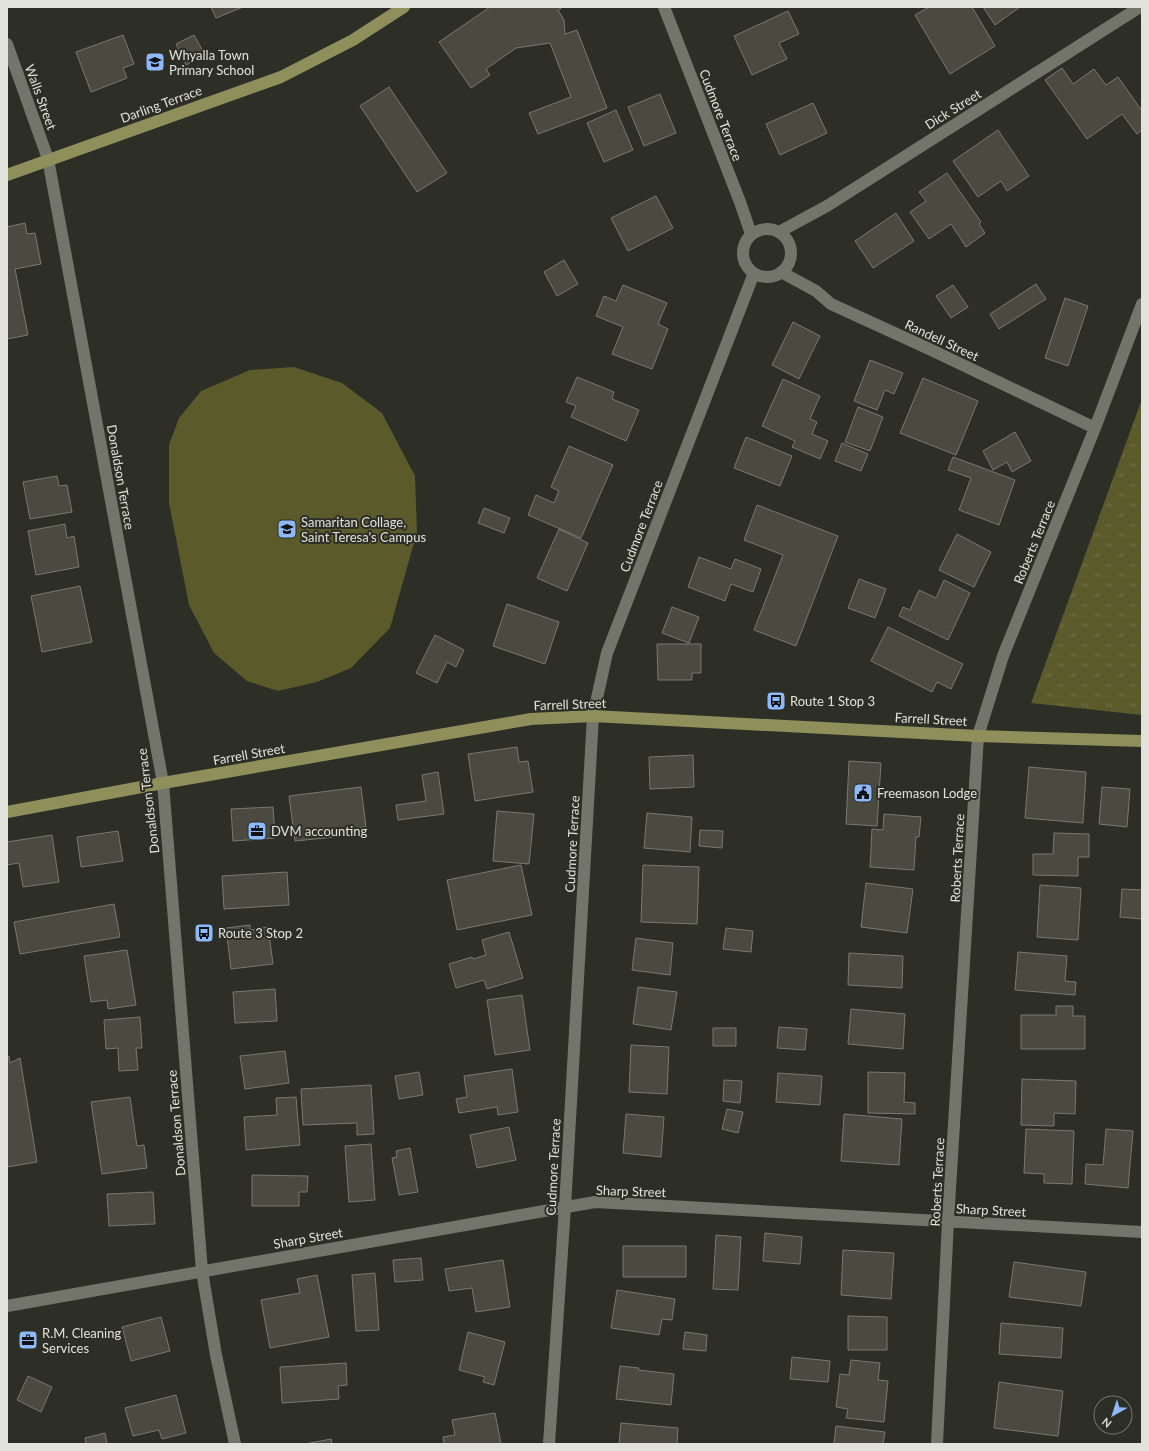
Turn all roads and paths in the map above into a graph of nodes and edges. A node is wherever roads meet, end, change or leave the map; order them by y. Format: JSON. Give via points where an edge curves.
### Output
{"nodes":[{"id":1,"x":404,"y":7,"type":"edge"},
{"id":2,"x":664,"y":7,"type":"edge"},
{"id":3,"x":1140,"y":7,"type":"edge"},
{"id":4,"x":7,"y":44,"type":"edge"},
{"id":5,"x":48,"y":159,"type":"junction"},
{"id":6,"x":7,"y":175,"type":"edge"},
{"id":7,"x":779,"y":232,"type":"junction"},
{"id":8,"x":751,"y":234,"type":"junction"},
{"id":9,"x":754,"y":272,"type":"junction"},
{"id":10,"x":781,"y":272,"type":"junction"},
{"id":11,"x":1142,"y":304,"type":"edge"},
{"id":12,"x":1095,"y":428,"type":"junction"},
{"id":13,"x":593,"y":716,"type":"junction"},
{"id":14,"x":978,"y":736,"type":"junction"},
{"id":15,"x":1142,"y":741,"type":"edge"},
{"id":16,"x":162,"y":783,"type":"junction"},
{"id":17,"x":7,"y":812,"type":"edge"},
{"id":18,"x":565,"y":1207,"type":"junction"},
{"id":19,"x":948,"y":1221,"type":"junction"},
{"id":20,"x":1142,"y":1232,"type":"edge"},
{"id":21,"x":202,"y":1272,"type":"junction"},
{"id":22,"x":7,"y":1306,"type":"edge"},
{"id":23,"x":235,"y":1444,"type":"edge"},
{"id":24,"x":549,"y":1444,"type":"edge"},
{"id":25,"x":936,"y":1444,"type":"edge"}],
"edges":[{"from":1,"to":5,"type":"main road","name":"Darling Terrace","via":[[353,40],[280,76]]},
{"from":2,"to":8,"type":"street","name":"Cudmore Terrace"},
{"from":3,"to":7,"type":"street","name":"Dick Street","via":[[827,206]]},
{"from":4,"to":5,"type":"street","name":"Walls Street"},
{"from":5,"to":6,"type":"main road","name":"Darling Terrace"},
{"from":5,"to":16,"type":"street","name":"Donaldson Terrace"},
{"from":7,"to":8,"type":"street","via":[[765,229]]},
{"from":7,"to":10,"type":"street","via":[[789,244],[790,252],[790,259]]},
{"from":8,"to":9,"type":"street","via":[[746,240],[743,254],[748,268]]},
{"from":9,"to":10,"type":"street","via":[[768,277]]},
{"from":9,"to":13,"type":"street","name":"Cudmore Terrace","via":[[607,653]]},
{"from":10,"to":12,"type":"street","name":"Randell Street","via":[[816,290],[831,304]]},
{"from":11,"to":12,"type":"street","name":"Roberts Terrace"},
{"from":12,"to":14,"type":"street","name":"Roberts Terrace","via":[[1003,656]]},
{"from":13,"to":14,"type":"main road","name":"Farrell Street"},
{"from":13,"to":16,"type":"main road","name":"Farrell Street","via":[[531,719]]},
{"from":13,"to":18,"type":"street","name":"Cudmore Terrace"},
{"from":14,"to":15,"type":"main road","name":"Farrell Street"},
{"from":14,"to":19,"type":"street","name":"Roberts Terrace"},
{"from":16,"to":17,"type":"main road","name":"Farrell Street"},
{"from":16,"to":21,"type":"street","name":"Donaldson Terrace"},
{"from":18,"to":19,"type":"street","name":"Sharp Street","via":[[594,1202]]},
{"from":18,"to":21,"type":"street","name":"Sharp Street"},
{"from":18,"to":24,"type":"street","name":"Cudmore Terrace"},
{"from":19,"to":20,"type":"street","name":"Sharp Street"},
{"from":19,"to":25,"type":"street","name":"Roberts Terrace"},
{"from":21,"to":22,"type":"street","name":"Sharp Street"},
{"from":21,"to":23,"type":"street","name":"Donaldson Terrace"}]}
